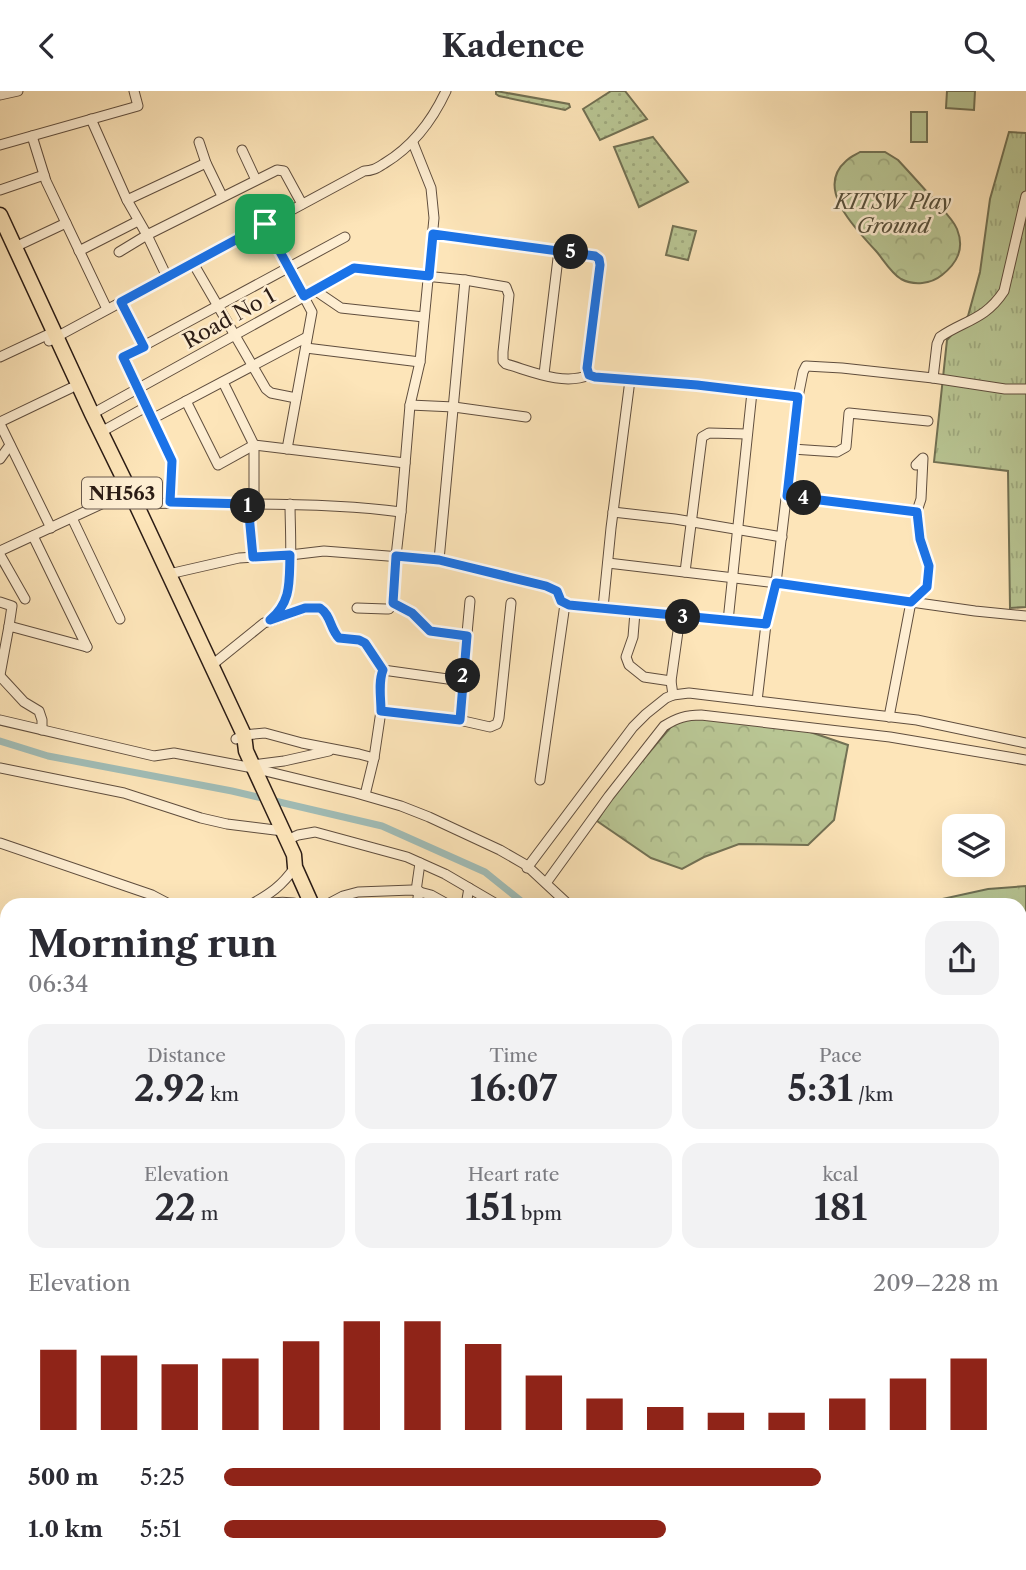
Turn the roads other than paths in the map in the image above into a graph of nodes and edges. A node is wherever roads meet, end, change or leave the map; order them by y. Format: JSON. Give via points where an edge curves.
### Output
{"nodes":[{"id":1,"x":18,"y":91,"type":"edge"},
{"id":2,"x":134,"y":91,"type":"edge"},
{"id":3,"x":446,"y":91,"type":"edge"},
{"id":4,"x":0,"y":95,"type":"edge"},
{"id":5,"x":91,"y":119,"type":"junction"},
{"id":6,"x":32,"y":136,"type":"junction"},
{"id":7,"x":199,"y":142,"type":"dead end"},
{"id":8,"x":413,"y":143,"type":"junction"},
{"id":9,"x":0,"y":145,"type":"edge"},
{"id":10,"x":242,"y":150,"type":"dead end"},
{"id":11,"x":206,"y":163,"type":"junction"},
{"id":12,"x":44,"y":175,"type":"junction"},
{"id":13,"x":256,"y":180,"type":"junction"},
{"id":14,"x":0,"y":190,"type":"edge"},
{"id":15,"x":222,"y":196,"type":"junction"},
{"id":16,"x":1026,"y":196,"type":"edge"},
{"id":17,"x":127,"y":200,"type":"junction"},
{"id":18,"x":302,"y":204,"type":"junction"},
{"id":19,"x":0,"y":215,"type":"edge"},
{"id":20,"x":138,"y":221,"type":"junction"},
{"id":21,"x":66,"y":223,"type":"junction"},
{"id":22,"x":265,"y":224,"type":"junction"},
{"id":23,"x":0,"y":234,"type":"edge"},
{"id":24,"x":433,"y":234,"type":"junction"},
{"id":25,"x":147,"y":235,"type":"junction"},
{"id":26,"x":345,"y":237,"type":"dead end"},
{"id":27,"x":15,"y":247,"type":"junction"},
{"id":28,"x":559,"y":250,"type":"junction"},
{"id":29,"x":79,"y":251,"type":"junction"},
{"id":30,"x":119,"y":252,"type":"dead end"},
{"id":31,"x":193,"y":263,"type":"junction"},
{"id":32,"x":288,"y":268,"type":"junction"},
{"id":33,"x":429,"y":276,"type":"junction"},
{"id":34,"x":167,"y":277,"type":"junction"},
{"id":35,"x":465,"y":280,"type":"junction"},
{"id":36,"x":316,"y":291,"type":"junction"},
{"id":37,"x":304,"y":296,"type":"junction"},
{"id":38,"x":121,"y":302,"type":"junction"},
{"id":39,"x":218,"y":307,"type":"junction"},
{"id":40,"x":107,"y":309,"type":"junction"},
{"id":41,"x":424,"y":317,"type":"junction"},
{"id":42,"x":234,"y":335,"type":"junction"},
{"id":43,"x":51,"y":337,"type":"junction"},
{"id":44,"x":307,"y":337,"type":"junction"},
{"id":45,"x":144,"y":347,"type":"junction"},
{"id":46,"x":306,"y":348,"type":"junction"},
{"id":47,"x":0,"y":351,"type":"edge"},
{"id":48,"x":14,"y":351,"type":"junction"},
{"id":49,"x":0,"y":357,"type":"edge"},
{"id":50,"x":420,"y":362,"type":"junction"},
{"id":51,"x":252,"y":366,"type":"junction"},
{"id":52,"x":544,"y":374,"type":"junction"},
{"id":53,"x":589,"y":375,"type":"junction"},
{"id":54,"x":933,"y":378,"type":"junction"},
{"id":55,"x":629,"y":380,"type":"junction"},
{"id":56,"x":223,"y":381,"type":"junction"},
{"id":57,"x":71,"y":388,"type":"junction"},
{"id":58,"x":137,"y":388,"type":"junction"},
{"id":59,"x":1026,"y":389,"type":"edge"},
{"id":60,"x":752,"y":392,"type":"junction"},
{"id":61,"x":798,"y":397,"type":"junction"},
{"id":62,"x":296,"y":398,"type":"junction"},
{"id":63,"x":186,"y":401,"type":"junction"},
{"id":64,"x":410,"y":405,"type":"junction"},
{"id":65,"x":146,"y":407,"type":"junction"},
{"id":66,"x":454,"y":407,"type":"junction"},
{"id":67,"x":92,"y":414,"type":"junction"},
{"id":68,"x":526,"y":417,"type":"dead end"},
{"id":69,"x":152,"y":419,"type":"junction"},
{"id":70,"x":928,"y":421,"type":"dead end"},
{"id":71,"x":0,"y":423,"type":"edge"},
{"id":72,"x":101,"y":432,"type":"junction"},
{"id":73,"x":747,"y":435,"type":"junction"},
{"id":74,"x":10,"y":445,"type":"junction"},
{"id":75,"x":254,"y":445,"type":"junction"},
{"id":76,"x":287,"y":449,"type":"junction"},
{"id":77,"x":792,"y":449,"type":"junction"},
{"id":78,"x":0,"y":459,"type":"edge"},
{"id":79,"x":405,"y":463,"type":"junction"},
{"id":80,"x":916,"y":465,"type":"dead end"},
{"id":81,"x":123,"y":494,"type":"junction"},
{"id":82,"x":787,"y":496,"type":"junction"},
{"id":83,"x":170,"y":502,"type":"junction"},
{"id":84,"x":251,"y":504,"type":"junction"},
{"id":85,"x":136,"y":505,"type":"junction"},
{"id":86,"x":290,"y":505,"type":"junction"},
{"id":87,"x":401,"y":512,"type":"junction"},
{"id":88,"x":614,"y":512,"type":"junction"},
{"id":89,"x":917,"y":512,"type":"junction"},
{"id":90,"x":72,"y":518,"type":"junction"},
{"id":91,"x":691,"y":522,"type":"junction"},
{"id":92,"x":51,"y":528,"type":"junction"},
{"id":93,"x":736,"y":530,"type":"junction"},
{"id":94,"x":33,"y":536,"type":"junction"},
{"id":95,"x":782,"y":537,"type":"junction"},
{"id":96,"x":0,"y":553,"type":"edge"},
{"id":97,"x":290,"y":555,"type":"junction"},
{"id":98,"x":396,"y":556,"type":"junction"},
{"id":99,"x":253,"y":557,"type":"junction"},
{"id":100,"x":439,"y":560,"type":"junction"},
{"id":101,"x":608,"y":563,"type":"junction"},
{"id":102,"x":685,"y":572,"type":"junction"},
{"id":103,"x":169,"y":574,"type":"junction"},
{"id":104,"x":731,"y":578,"type":"junction"},
{"id":105,"x":776,"y":583,"type":"junction"},
{"id":106,"x":25,"y":599,"type":"dead end"},
{"id":107,"x":470,"y":601,"type":"dead end"},
{"id":108,"x":0,"y":602,"type":"edge"},
{"id":109,"x":911,"y":602,"type":"junction"},
{"id":110,"x":393,"y":603,"type":"junction"},
{"id":111,"x":511,"y":603,"type":"dead end"},
{"id":112,"x":565,"y":604,"type":"junction"},
{"id":113,"x":357,"y":608,"type":"dead end"},
{"id":114,"x":603,"y":608,"type":"junction"},
{"id":115,"x":635,"y":612,"type":"junction"},
{"id":116,"x":1026,"y":615,"type":"edge"},
{"id":117,"x":680,"y":617,"type":"junction"},
{"id":118,"x":120,"y":619,"type":"dead end"},
{"id":119,"x":270,"y":620,"type":"junction"},
{"id":120,"x":728,"y":621,"type":"junction"},
{"id":121,"x":766,"y":624,"type":"junction"},
{"id":122,"x":9,"y":627,"type":"junction"},
{"id":123,"x":467,"y":636,"type":"junction"},
{"id":124,"x":2,"y":650,"type":"edge"},
{"id":125,"x":212,"y":665,"type":"junction"},
{"id":126,"x":383,"y":670,"type":"junction"},
{"id":127,"x":0,"y":675,"type":"edge"},
{"id":128,"x":462,"y":681,"type":"junction"},
{"id":129,"x":671,"y":681,"type":"junction"},
{"id":130,"x":673,"y":695,"type":"junction"},
{"id":131,"x":757,"y":701,"type":"junction"},
{"id":132,"x":381,"y":711,"type":"junction"},
{"id":133,"x":889,"y":717,"type":"junction"},
{"id":134,"x":0,"y":720,"type":"edge"},
{"id":135,"x":460,"y":720,"type":"junction"},
{"id":136,"x":42,"y":730,"type":"junction"},
{"id":137,"x":240,"y":737,"type":"junction"},
{"id":138,"x":1026,"y":743,"type":"edge"},
{"id":139,"x":336,"y":750,"type":"junction"},
{"id":140,"x":374,"y":758,"type":"junction"},
{"id":141,"x":1026,"y":760,"type":"edge"},
{"id":142,"x":252,"y":764,"type":"junction"},
{"id":143,"x":0,"y":768,"type":"edge"},
{"id":144,"x":540,"y":780,"type":"dead end"},
{"id":145,"x":365,"y":795,"type":"junction"},
{"id":146,"x":283,"y":831,"type":"junction"},
{"id":147,"x":0,"y":843,"type":"edge"},
{"id":148,"x":295,"y":861,"type":"junction"},
{"id":149,"x":420,"y":863,"type":"junction"},
{"id":150,"x":527,"y":868,"type":"junction"},
{"id":151,"x":546,"y":883,"type":"junction"},
{"id":152,"x":469,"y":888,"type":"junction"},
{"id":153,"x":418,"y":891,"type":"junction"},
{"id":154,"x":158,"y":898,"type":"edge"},
{"id":155,"x":263,"y":898,"type":"edge"},
{"id":156,"x":309,"y":898,"type":"edge"},
{"id":157,"x":320,"y":898,"type":"edge"},
{"id":158,"x":339,"y":898,"type":"edge"},
{"id":159,"x":418,"y":898,"type":"edge"},
{"id":160,"x":436,"y":898,"type":"edge"},
{"id":161,"x":467,"y":898,"type":"edge"},
{"id":162,"x":486,"y":898,"type":"edge"},
{"id":163,"x":562,"y":898,"type":"edge"}],
"edges":[{"from":1,"to":4,"type":"street"},
{"from":2,"to":5,"type":"street","via":[[138,106]]},
{"from":3,"to":8,"type":"street"},
{"from":5,"to":6,"type":"street"},
{"from":5,"to":17,"type":"street"},
{"from":6,"to":9,"type":"street"},
{"from":6,"to":12,"type":"street"},
{"from":7,"to":11,"type":"street"},
{"from":8,"to":18,"type":"street","via":[[372,171]]},
{"from":8,"to":24,"type":"street","via":[[432,188]]},
{"from":10,"to":13,"type":"street"},
{"from":11,"to":15,"type":"street"},
{"from":11,"to":17,"type":"street"},
{"from":12,"to":14,"type":"street"},
{"from":12,"to":21,"type":"street"},
{"from":13,"to":15,"type":"street"},
{"from":13,"to":18,"type":"street","via":[[284,171]]},
{"from":15,"to":25,"type":"street"},
{"from":16,"to":54,"type":"street","via":[[1004,291],[982,315],[940,337]]},
{"from":17,"to":20,"type":"street"},
{"from":18,"to":22,"type":"street"},
{"from":19,"to":27,"type":"highway","number":"NH563"},
{"from":20,"to":25,"type":"street"},
{"from":20,"to":29,"type":"street"},
{"from":21,"to":27,"type":"street"},
{"from":21,"to":29,"type":"street"},
{"from":22,"to":31,"type":"street"},
{"from":22,"to":32,"type":"street"},
{"from":23,"to":43,"type":"highway","number":"NH563"},
{"from":24,"to":28,"type":"street"},
{"from":24,"to":33,"type":"street"},
{"from":25,"to":30,"type":"street"},
{"from":25,"to":34,"type":"street"},
{"from":26,"to":32,"type":"street"},
{"from":27,"to":43,"type":"highway","number":"NH563"},
{"from":28,"to":52,"type":"street"},
{"from":28,"to":53,"type":"street","via":[[592,255],[600,262]]},
{"from":29,"to":40,"type":"street"},
{"from":31,"to":34,"type":"street"},
{"from":31,"to":39,"type":"street"},
{"from":32,"to":37,"type":"street"},
{"from":32,"to":39,"type":"street"},
{"from":33,"to":35,"type":"street","name":"Road No 1"},
{"from":33,"to":36,"type":"street","name":"Road No 1","via":[[354,268]]},
{"from":33,"to":41,"type":"street"},
{"from":34,"to":38,"type":"street"},
{"from":35,"to":52,"type":"street","name":"Road No 1","via":[[508,289],[503,361]]},
{"from":35,"to":66,"type":"street"},
{"from":36,"to":37,"type":"street","name":"Road No 1"},
{"from":36,"to":41,"type":"street","via":[[341,308]]},
{"from":37,"to":42,"type":"street","name":"Road No 1"},
{"from":37,"to":44,"type":"street","via":[[312,312]]},
{"from":38,"to":40,"type":"street"},
{"from":38,"to":45,"type":"street"},
{"from":39,"to":42,"type":"street"},
{"from":39,"to":45,"type":"street"},
{"from":40,"to":43,"type":"street"},
{"from":41,"to":50,"type":"street"},
{"from":42,"to":51,"type":"street"},
{"from":42,"to":58,"type":"street","name":"Road No 1"},
{"from":43,"to":48,"type":"street"},
{"from":43,"to":57,"type":"highway","number":"NH563"},
{"from":43,"to":67,"type":"highway","number":"NH563"},
{"from":44,"to":46,"type":"street"},
{"from":44,"to":51,"type":"street"},
{"from":45,"to":58,"type":"street","via":[[123,357]]},
{"from":46,"to":50,"type":"street"},
{"from":46,"to":62,"type":"street"},
{"from":47,"to":48,"type":"street"},
{"from":48,"to":49,"type":"street"},
{"from":50,"to":64,"type":"street"},
{"from":51,"to":56,"type":"street"},
{"from":51,"to":62,"type":"street","via":[[271,393]]},
{"from":52,"to":53,"type":"street","via":[[566,379]]},
{"from":53,"to":55,"type":"street"},
{"from":54,"to":59,"type":"street"},
{"from":54,"to":61,"type":"street","via":[[806,366]]},
{"from":55,"to":60,"type":"street"},
{"from":55,"to":88,"type":"street"},
{"from":56,"to":63,"type":"street"},
{"from":56,"to":75,"type":"street"},
{"from":57,"to":71,"type":"street"},
{"from":57,"to":81,"type":"highway","number":"NH563"},
{"from":58,"to":65,"type":"street"},
{"from":58,"to":67,"type":"street","name":"Road No 1"},
{"from":60,"to":61,"type":"street"},
{"from":60,"to":73,"type":"street"},
{"from":61,"to":77,"type":"street"},
{"from":62,"to":76,"type":"street"},
{"from":63,"to":69,"type":"street"},
{"from":63,"to":75,"type":"street","via":[[218,465]]},
{"from":64,"to":66,"type":"street"},
{"from":64,"to":79,"type":"street"},
{"from":65,"to":69,"type":"street"},
{"from":65,"to":72,"type":"street"},
{"from":66,"to":68,"type":"street"},
{"from":66,"to":100,"type":"street"},
{"from":67,"to":72,"type":"highway","number":"NH563"},
{"from":69,"to":83,"type":"street","via":[[172,461]]},
{"from":70,"to":77,"type":"street","via":[[849,412],[846,447],[837,451]]},
{"from":71,"to":74,"type":"street"},
{"from":72,"to":85,"type":"highway","number":"NH563"},
{"from":73,"to":91,"type":"street","via":[[709,433],[702,437]]},
{"from":73,"to":93,"type":"street"},
{"from":74,"to":78,"type":"street"},
{"from":74,"to":92,"type":"street"},
{"from":75,"to":76,"type":"street"},
{"from":75,"to":84,"type":"street"},
{"from":76,"to":79,"type":"street"},
{"from":77,"to":82,"type":"street"},
{"from":79,"to":87,"type":"street"},
{"from":80,"to":89,"type":"street","via":[[923,458]]},
{"from":81,"to":90,"type":"street"},
{"from":81,"to":137,"type":"highway","number":"NH563"},
{"from":82,"to":89,"type":"street"},
{"from":82,"to":95,"type":"street"},
{"from":83,"to":84,"type":"street"},
{"from":83,"to":85,"type":"street"},
{"from":84,"to":86,"type":"street"},
{"from":84,"to":99,"type":"street"},
{"from":85,"to":103,"type":"highway","number":"NH563"},
{"from":86,"to":87,"type":"street"},
{"from":86,"to":97,"type":"street"},
{"from":87,"to":98,"type":"street"},
{"from":88,"to":91,"type":"street"},
{"from":88,"to":101,"type":"street"},
{"from":89,"to":109,"type":"street","via":[[929,566],[927,587]]},
{"from":90,"to":92,"type":"street"},
{"from":90,"to":118,"type":"street"},
{"from":91,"to":93,"type":"street"},
{"from":91,"to":102,"type":"street"},
{"from":92,"to":94,"type":"street"},
{"from":93,"to":95,"type":"street"},
{"from":93,"to":104,"type":"street"},
{"from":94,"to":96,"type":"street"},
{"from":94,"to":122,"type":"street","via":[[88,647]]},
{"from":95,"to":105,"type":"street"},
{"from":96,"to":106,"type":"street"},
{"from":97,"to":98,"type":"street","via":[[324,551]]},
{"from":97,"to":99,"type":"street"},
{"from":97,"to":119,"type":"street","via":[[285,601]]},
{"from":98,"to":100,"type":"street"},
{"from":98,"to":110,"type":"street"},
{"from":99,"to":103,"type":"street"},
{"from":100,"to":112,"type":"street","via":[[554,589]]},
{"from":101,"to":102,"type":"street"},
{"from":101,"to":114,"type":"street"},
{"from":102,"to":104,"type":"street"},
{"from":103,"to":125,"type":"highway","number":"NH563"},
{"from":104,"to":105,"type":"street"},
{"from":104,"to":120,"type":"street"},
{"from":105,"to":109,"type":"street"},
{"from":105,"to":121,"type":"street"},
{"from":107,"to":123,"type":"street"},
{"from":108,"to":122,"type":"street","via":[[12,606]]},
{"from":109,"to":116,"type":"street"},
{"from":109,"to":133,"type":"street"},
{"from":110,"to":113,"type":"street","via":[[389,609]]},
{"from":110,"to":123,"type":"street","via":[[430,631]]},
{"from":111,"to":135,"type":"street","via":[[499,722],[490,727]]},
{"from":112,"to":114,"type":"street"},
{"from":112,"to":144,"type":"street"},
{"from":114,"to":115,"type":"street"},
{"from":115,"to":117,"type":"street"},
{"from":115,"to":129,"type":"street","via":[[626,657],[629,665],[643,677]]},
{"from":117,"to":120,"type":"street"},
{"from":117,"to":129,"type":"street"},
{"from":119,"to":125,"type":"street"},
{"from":119,"to":126,"type":"street","via":[[305,608],[320,608],[336,635],[365,643]]},
{"from":120,"to":121,"type":"street"},
{"from":121,"to":131,"type":"street"},
{"from":122,"to":124,"type":"street"},
{"from":123,"to":128,"type":"street"},
{"from":124,"to":127,"type":"street"},
{"from":125,"to":137,"type":"highway","number":"NH563"},
{"from":126,"to":128,"type":"street"},
{"from":126,"to":132,"type":"street"},
{"from":127,"to":136,"type":"street","via":[[24,702],[39,711]]},
{"from":128,"to":135,"type":"street"},
{"from":129,"to":130,"type":"street"},
{"from":130,"to":131,"type":"street"},
{"from":130,"to":150,"type":"street","via":[[658,702],[633,727]]},
{"from":131,"to":133,"type":"street"},
{"from":132,"to":135,"type":"street"},
{"from":132,"to":140,"type":"street"},
{"from":133,"to":138,"type":"street"},
{"from":134,"to":136,"type":"street"},
{"from":136,"to":142,"type":"street","via":[[154,756],[174,753]]},
{"from":137,"to":139,"type":"street","via":[[265,733]]},
{"from":137,"to":142,"type":"highway","number":"NH563"},
{"from":139,"to":140,"type":"street"},
{"from":139,"to":142,"type":"street"},
{"from":140,"to":145,"type":"street"},
{"from":141,"to":151,"type":"street","via":[[890,737],[701,715],[676,718],[664,726]]},
{"from":142,"to":145,"type":"street"},
{"from":142,"to":146,"type":"highway","number":"NH563"},
{"from":143,"to":146,"type":"street","via":[[124,793],[227,824]]},
{"from":145,"to":150,"type":"street","via":[[429,817],[500,850]]},
{"from":146,"to":148,"type":"highway","number":"NH563"},
{"from":146,"to":149,"type":"street","via":[[298,835],[315,832]]},
{"from":147,"to":154,"type":"street"},
{"from":148,"to":155,"type":"street","via":[[287,880]]},
{"from":148,"to":156,"type":"highway","number":"NH563"},
{"from":148,"to":157,"type":"highway","number":"NH563","via":[[302,863]]},
{"from":149,"to":152,"type":"street"},
{"from":149,"to":153,"type":"street"},
{"from":150,"to":151,"type":"street"},
{"from":151,"to":163,"type":"street"},
{"from":152,"to":161,"type":"street"},
{"from":152,"to":162,"type":"street"},
{"from":153,"to":158,"type":"street","via":[[358,892]]},
{"from":153,"to":159,"type":"street"},
{"from":153,"to":160,"type":"street"}]}
